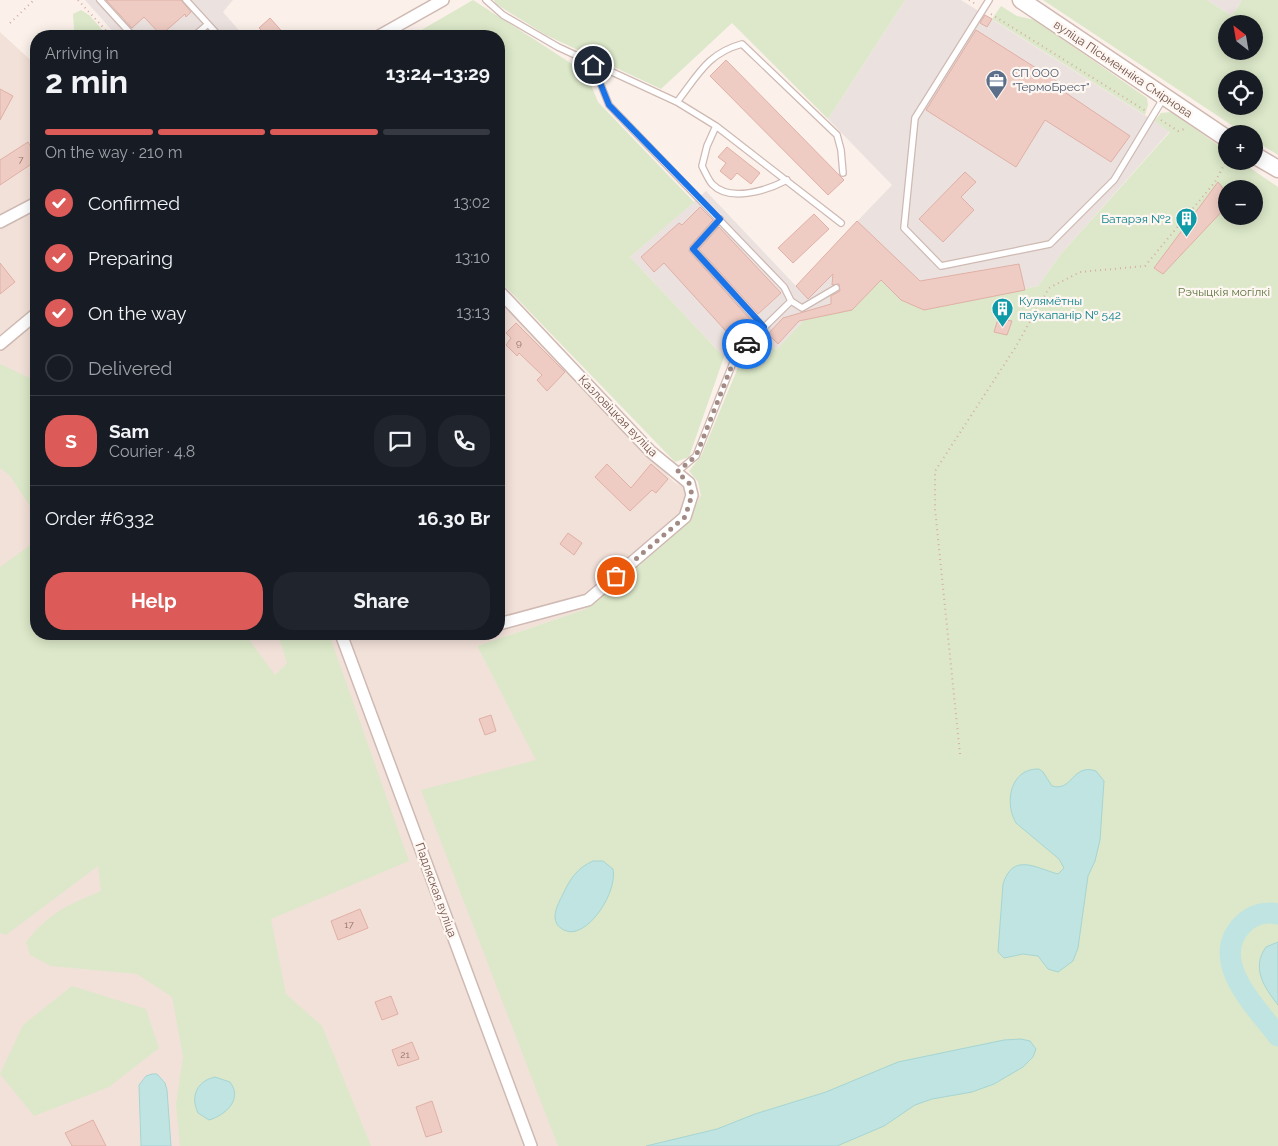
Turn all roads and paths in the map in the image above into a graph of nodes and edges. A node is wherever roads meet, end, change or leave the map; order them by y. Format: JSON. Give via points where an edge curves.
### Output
{"nodes":[{"id":1,"x":34,"y":0,"type":"edge"},
{"id":2,"x":78,"y":0,"type":"edge"},
{"id":3,"x":100,"y":0,"type":"edge"},
{"id":4,"x":186,"y":0,"type":"edge"},
{"id":5,"x":486,"y":0,"type":"edge"},
{"id":6,"x":968,"y":0,"type":"edge"},
{"id":7,"x":989,"y":0,"type":"edge"},
{"id":8,"x":1021,"y":0,"type":"edge"},
{"id":9,"x":436,"y":1,"type":"edge"},
{"id":10,"x":983,"y":9,"type":"junction"},
{"id":11,"x":10,"y":22,"type":"dead end"},
{"id":12,"x":208,"y":24,"type":"junction"},
{"id":13,"x":106,"y":30,"type":"edge"},
{"id":14,"x":128,"y":30,"type":"edge"},
{"id":15,"x":201,"y":30,"type":"edge"},
{"id":16,"x":214,"y":30,"type":"edge"},
{"id":17,"x":389,"y":30,"type":"edge"},
{"id":18,"x":593,"y":65,"type":"junction"},
{"id":19,"x":1164,"y":97,"type":"junction"},
{"id":20,"x":678,"y":102,"type":"junction"},
{"id":21,"x":1153,"y":115,"type":"junction"},
{"id":22,"x":1204,"y":123,"type":"junction"},
{"id":23,"x":716,"y":126,"type":"junction"},
{"id":24,"x":1218,"y":133,"type":"edge"},
{"id":25,"x":1263,"y":160,"type":"edge"},
{"id":26,"x":1278,"y":169,"type":"edge"},
{"id":27,"x":1221,"y":170,"type":"edge"},
{"id":28,"x":842,"y":173,"type":"dead end"},
{"id":29,"x":787,"y":180,"type":"junction"},
{"id":30,"x":30,"y":206,"type":"edge"},
{"id":31,"x":720,"y":219,"type":"junction"},
{"id":32,"x":0,"y":222,"type":"edge"},
{"id":33,"x":841,"y":223,"type":"dead end"},
{"id":34,"x":836,"y":288,"type":"dead end"},
{"id":35,"x":505,"y":297,"type":"edge"},
{"id":36,"x":791,"y":301,"type":"junction"},
{"id":37,"x":30,"y":319,"type":"edge"},
{"id":38,"x":764,"y":327,"type":"junction"},
{"id":39,"x":0,"y":344,"type":"edge"},
{"id":40,"x":677,"y":472,"type":"junction"},
{"id":41,"x":505,"y":622,"type":"edge"},
{"id":42,"x":343,"y":640,"type":"edge"},
{"id":43,"x":960,"y":754,"type":"dead end"},
{"id":44,"x":531,"y":1146,"type":"edge"}],
"edges":[{"from":1,"to":11,"type":"path"},
{"from":2,"to":13,"type":"path"},
{"from":3,"to":14,"type":"lane"},
{"from":4,"to":12,"type":"lane"},
{"from":5,"to":18,"type":"lane","via":[[510,19]]},
{"from":6,"to":10,"type":"path"},
{"from":7,"to":10,"type":"lane"},
{"from":8,"to":19,"type":"main road","name":"вуліца Пісьменніка Смірнова"},
{"from":9,"to":17,"type":"street"},
{"from":10,"to":21,"type":"path"},
{"from":10,"to":21,"type":"lane","via":[[915,118],[904,228],[941,266],[1050,244],[1114,180]]},
{"from":12,"to":15,"type":"lane"},
{"from":12,"to":16,"type":"lane"},
{"from":18,"to":20,"type":"lane"},
{"from":18,"to":31,"type":"lane","via":[[609,105]]},
{"from":19,"to":21,"type":"lane"},
{"from":19,"to":22,"type":"main road","name":"вуліца Пісьменніка Смірнова"},
{"from":20,"to":23,"type":"lane"},
{"from":20,"to":28,"type":"lane","via":[[710,59],[725,48],[742,44],[837,135]]},
{"from":21,"to":22,"type":"path","via":[[1178,131]]},
{"from":22,"to":24,"type":"main road","name":"вуліца Пісьменніка Смірнова"},
{"from":23,"to":29,"type":"lane"},
{"from":23,"to":29,"type":"lane","via":[[706,146],[702,166],[713,184],[729,193],[774,187]]},
{"from":25,"to":26,"type":"main road"},
{"from":27,"to":43,"type":"path","via":[[1215,182],[1145,266],[1080,272],[1049,288],[1015,348],[936,470],[935,509]]},
{"from":29,"to":33,"type":"lane"},
{"from":30,"to":32,"type":"street"},
{"from":31,"to":36,"type":"lane","via":[[784,287]]},
{"from":31,"to":38,"type":"lane","via":[[693,249]]},
{"from":34,"to":36,"type":"lane","via":[[802,308]]},
{"from":35,"to":40,"type":"street","name":"Казловіцкая вуліца","via":[[651,452]]},
{"from":36,"to":38,"type":"lane"},
{"from":37,"to":39,"type":"street"},
{"from":38,"to":40,"type":"lane","via":[[736,355],[696,456]]},
{"from":40,"to":41,"type":"street","name":"Казловіцкая вуліца","via":[[689,483],[692,495],[685,517],[588,600]]},
{"from":42,"to":44,"type":"street","name":"Падляская вуліца"}]}
